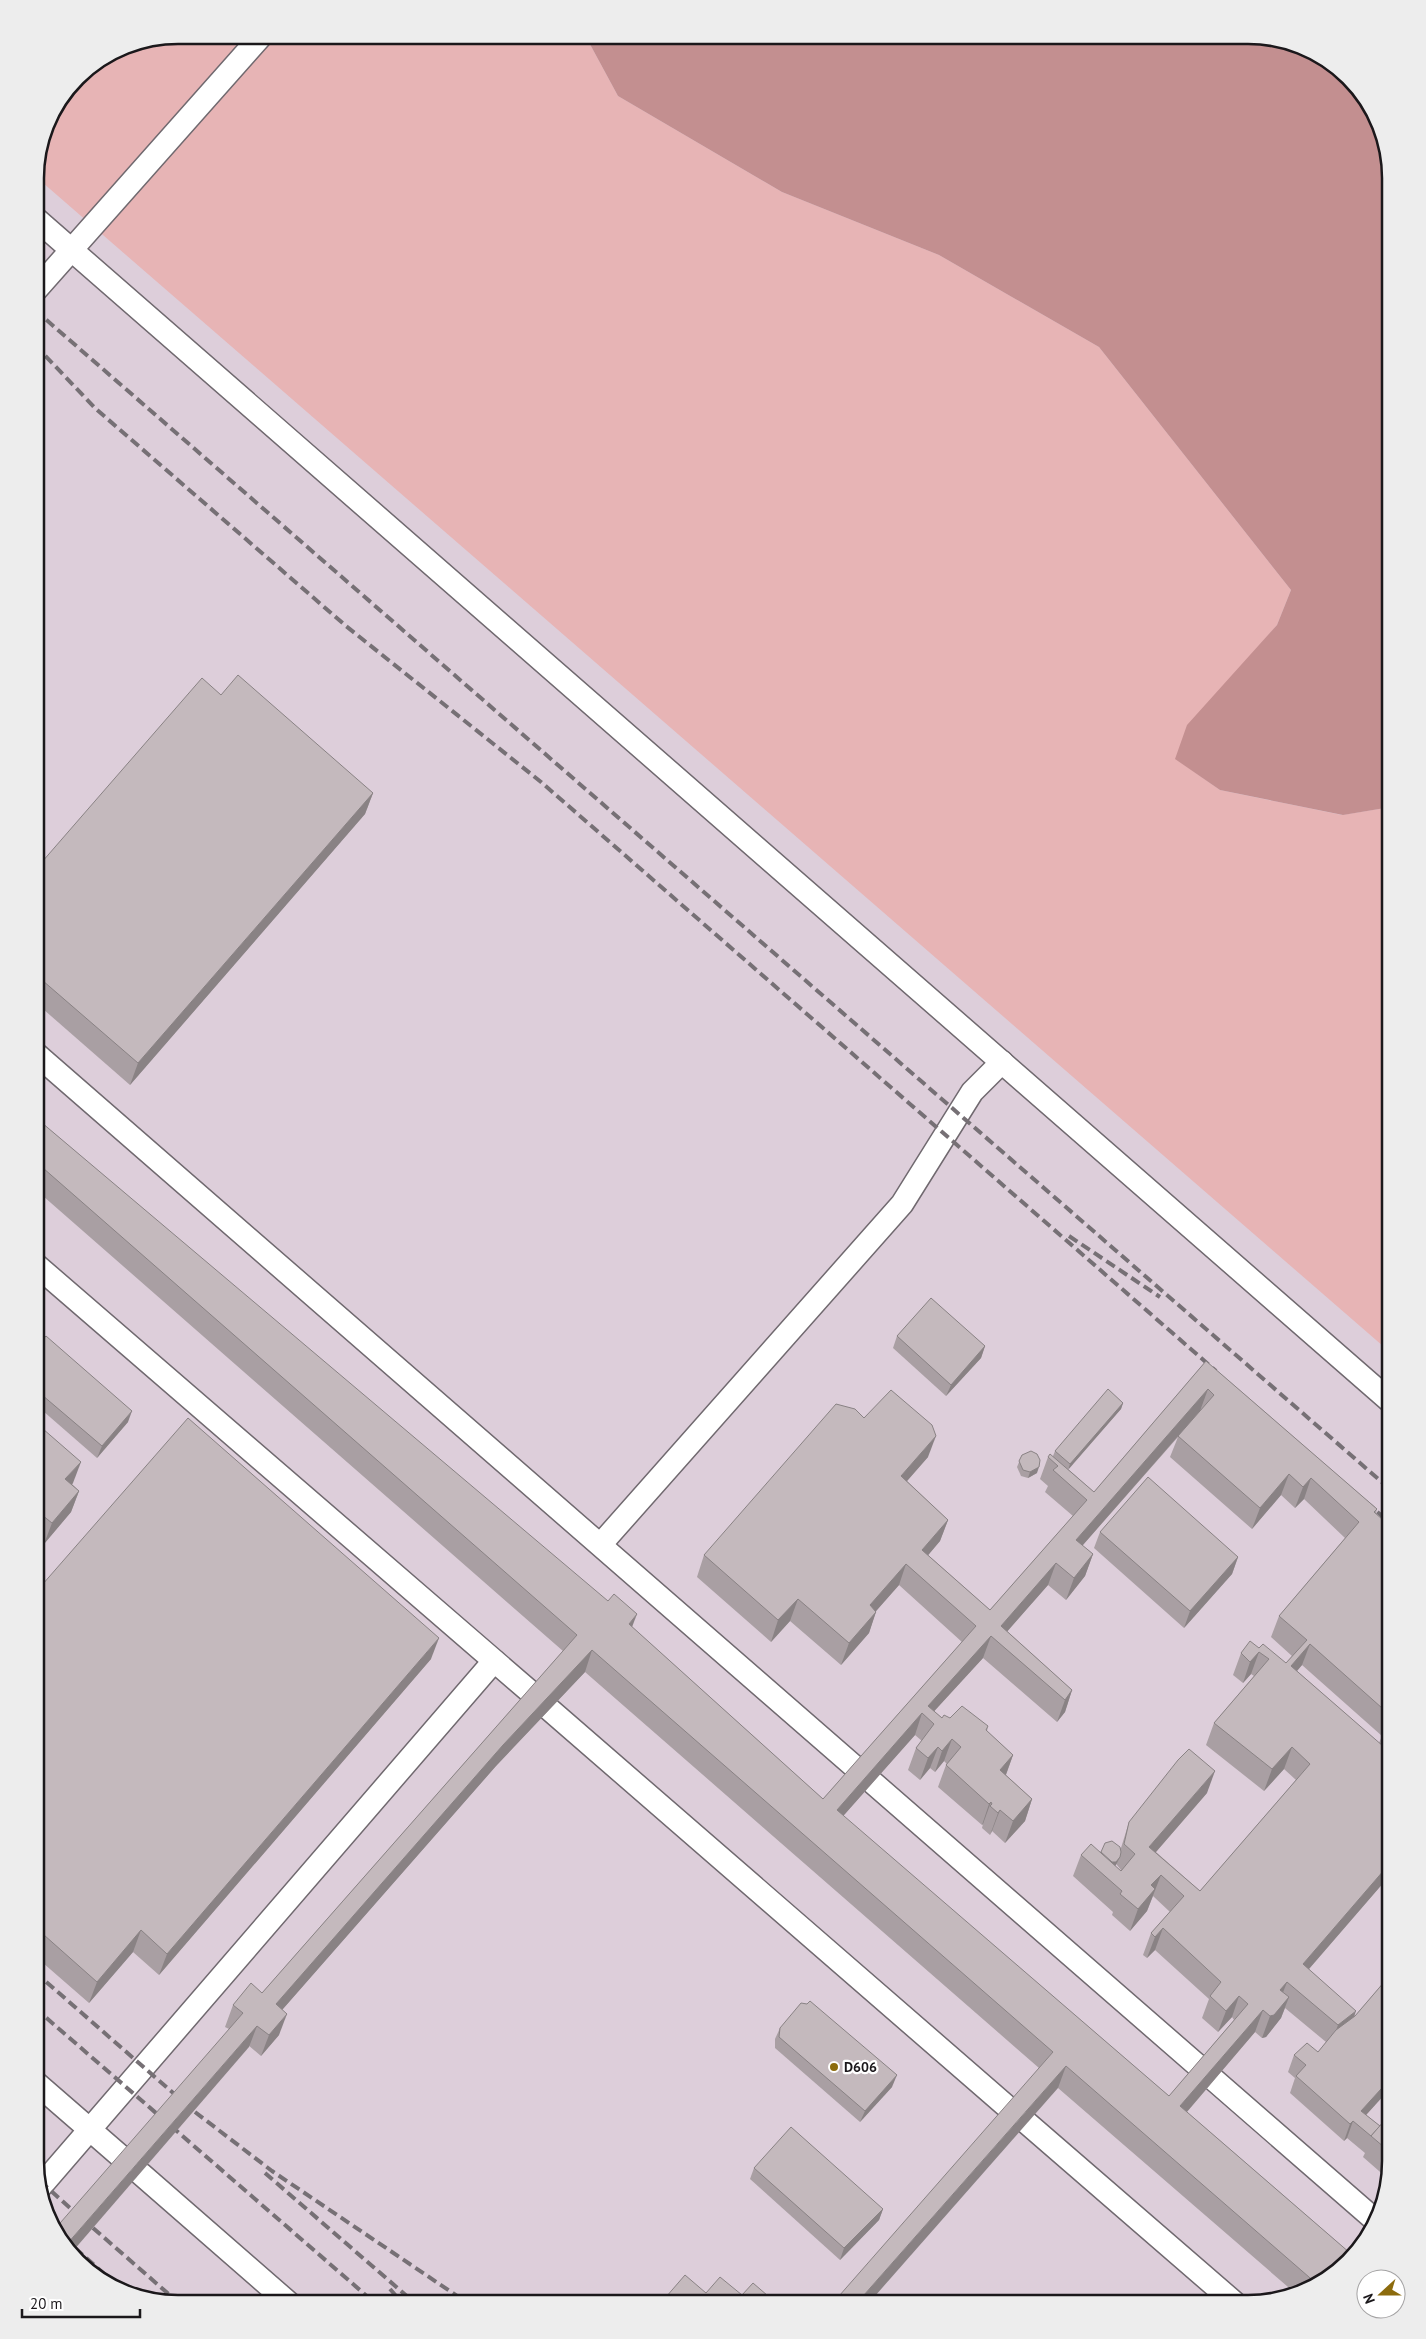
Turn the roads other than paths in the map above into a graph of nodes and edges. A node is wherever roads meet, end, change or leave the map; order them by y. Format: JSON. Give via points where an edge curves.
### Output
{"nodes":[{"id":1,"x":254,"y":44,"type":"edge"},
{"id":2,"x":44,"y":226,"type":"edge"},
{"id":3,"x":71,"y":250,"type":"junction"},
{"id":4,"x":44,"y":281,"type":"edge"},
{"id":5,"x":44,"y":1061,"type":"edge"},
{"id":6,"x":1002,"y":1062,"type":"junction"},
{"id":7,"x":44,"y":1272,"type":"edge"},
{"id":8,"x":1382,"y":1394,"type":"edge"},
{"id":9,"x":601,"y":1544,"type":"junction"},
{"id":10,"x":494,"y":1661,"type":"junction"},
{"id":11,"x":44,"y":2090,"type":"edge"},
{"id":12,"x":90,"y":2129,"type":"junction"},
{"id":13,"x":45,"y":2181,"type":"edge"},
{"id":14,"x":1370,"y":2216,"type":"edge"},
{"id":15,"x":280,"y":2295,"type":"edge"},
{"id":16,"x":1226,"y":2295,"type":"edge"}],
"edges":[{"from":1,"to":3,"type":"lane"},
{"from":2,"to":3,"type":"lane"},
{"from":3,"to":4,"type":"lane"},
{"from":3,"to":6,"type":"lane"},
{"from":5,"to":9,"type":"lane"},
{"from":6,"to":8,"type":"lane"},
{"from":6,"to":9,"type":"lane","via":[[972,1092],[902,1204]]},
{"from":7,"to":10,"type":"lane"},
{"from":9,"to":14,"type":"lane"},
{"from":10,"to":12,"type":"lane"},
{"from":10,"to":16,"type":"lane"},
{"from":11,"to":12,"type":"lane"},
{"from":12,"to":13,"type":"lane"},
{"from":12,"to":15,"type":"lane"}]}
